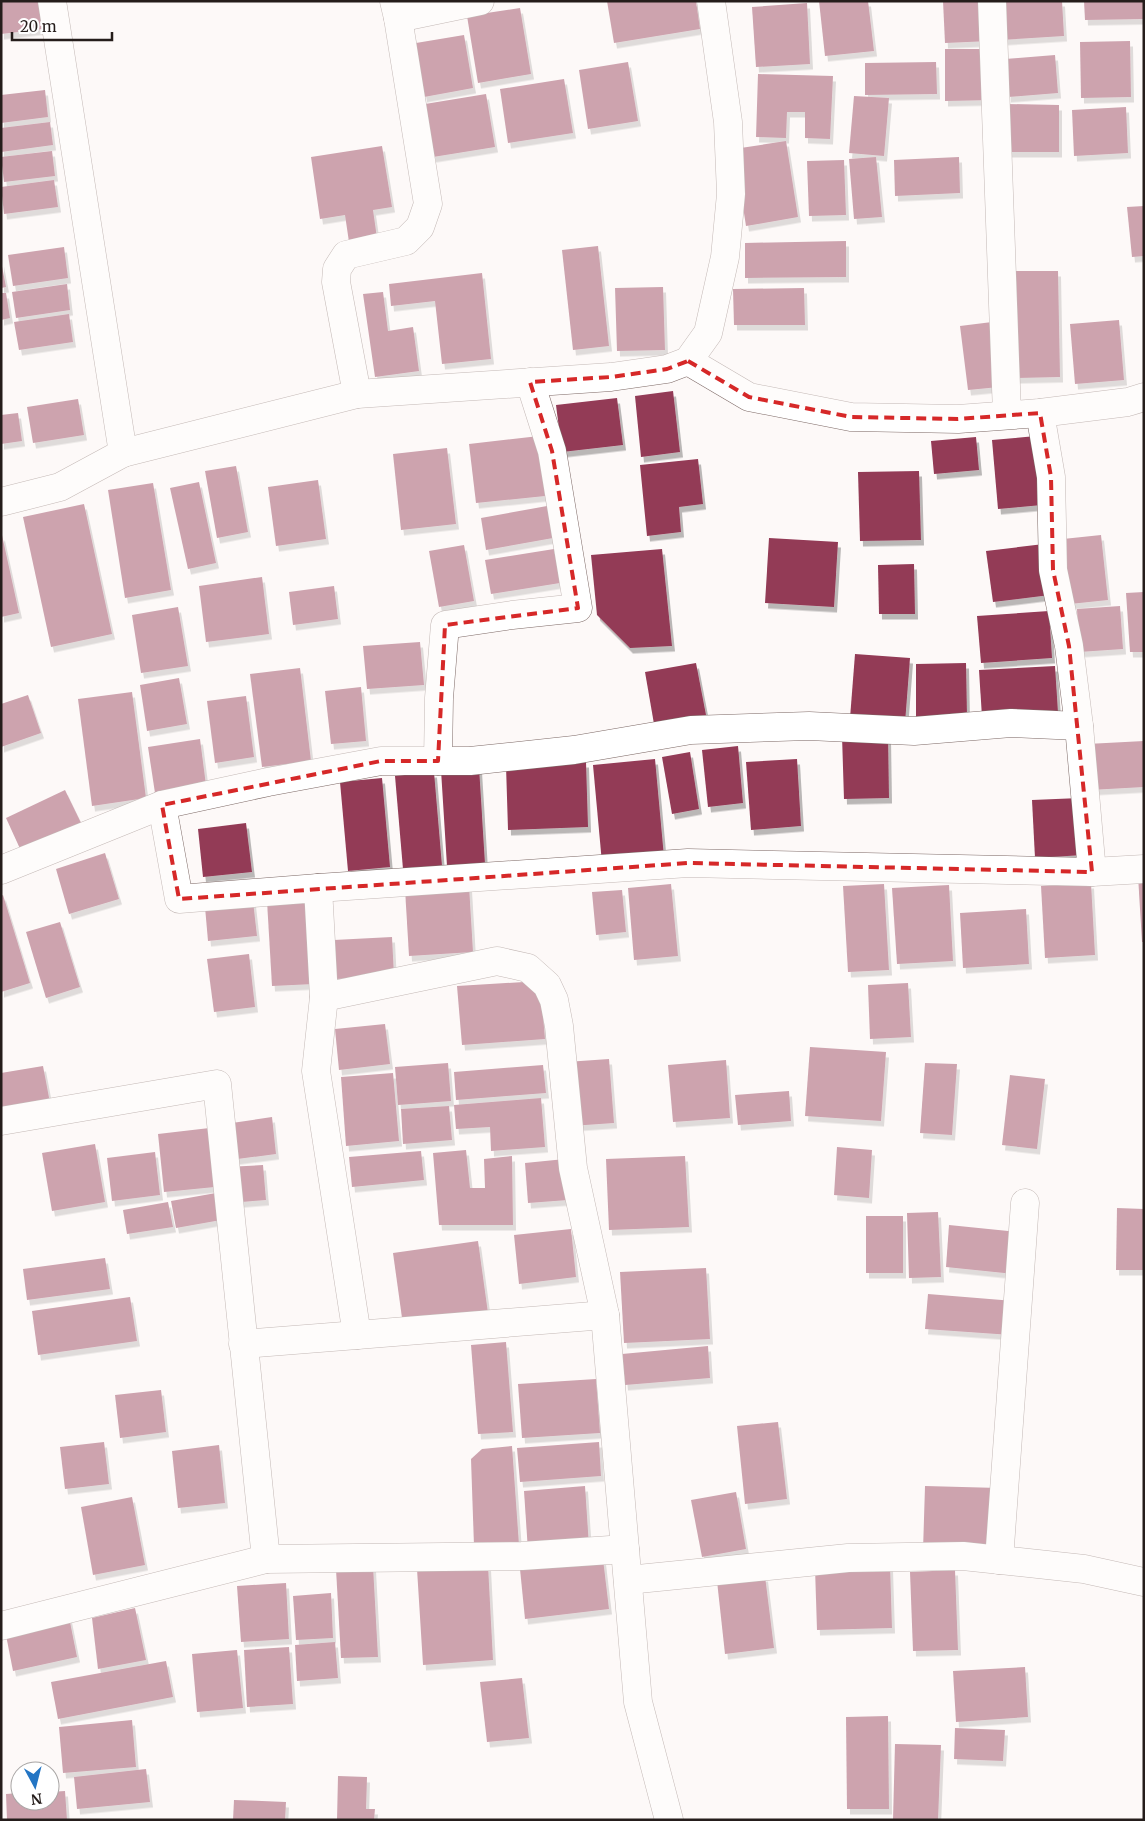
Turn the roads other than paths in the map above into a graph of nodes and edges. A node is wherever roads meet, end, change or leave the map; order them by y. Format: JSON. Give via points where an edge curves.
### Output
{"nodes":[{"id":1,"x":52,"y":1,"type":"edge"},
{"id":2,"x":480,"y":1,"type":"edge"},
{"id":3,"x":711,"y":1,"type":"edge"},
{"id":4,"x":992,"y":1,"type":"edge"},
{"id":5,"x":396,"y":10,"type":"edge"},
{"id":6,"x":688,"y":361,"type":"junction"},
{"id":7,"x":530,"y":382,"type":"junction"},
{"id":8,"x":357,"y":394,"type":"junction"},
{"id":9,"x":1144,"y":397,"type":"edge"},
{"id":10,"x":1040,"y":413,"type":"junction"},
{"id":11,"x":1007,"y":414,"type":"junction"},
{"id":12,"x":123,"y":453,"type":"junction"},
{"id":13,"x":1,"y":502,"type":"edge"},
{"id":14,"x":1079,"y":726,"type":"junction"},
{"id":15,"x":438,"y":761,"type":"junction"},
{"id":16,"x":162,"y":805,"type":"junction"},
{"id":17,"x":1144,"y":869,"type":"edge"},
{"id":18,"x":1,"y":870,"type":"edge"},
{"id":19,"x":1092,"y":872,"type":"junction"},
{"id":20,"x":318,"y":888,"type":"junction"},
{"id":21,"x":324,"y":997,"type":"junction"},
{"id":22,"x":1,"y":1121,"type":"edge"},
{"id":23,"x":1025,"y":1203,"type":"dead end"},
{"id":24,"x":605,"y":1315,"type":"junction"},
{"id":25,"x":357,"y":1335,"type":"junction"},
{"id":26,"x":243,"y":1344,"type":"junction"},
{"id":27,"x":625,"y":1549,"type":"junction"},
{"id":28,"x":266,"y":1560,"type":"junction"},
{"id":29,"x":999,"y":1560,"type":"junction"},
{"id":30,"x":628,"y":1580,"type":"junction"},
{"id":31,"x":1144,"y":1582,"type":"edge"},
{"id":32,"x":1,"y":1626,"type":"edge"},
{"id":33,"x":669,"y":1820,"type":"edge"}],
"edges":[{"from":1,"to":12,"type":"street"},
{"from":2,"to":5,"type":"street"},
{"from":3,"to":6,"type":"street","via":[[728,122],[731,194],[725,257],[708,333]]},
{"from":4,"to":11,"type":"street"},
{"from":5,"to":8,"type":"street","via":[[428,204],[420,227],[406,241],[346,255],[337,269],[336,282]]},
{"from":6,"to":7,"type":"street","via":[[667,369],[620,376]]},
{"from":6,"to":11,"type":"street","via":[[749,397],[851,418],[958,419]]},
{"from":7,"to":8,"type":"street"},
{"from":7,"to":15,"type":"street","via":[[552,451],[578,608],[445,625]]},
{"from":8,"to":12,"type":"street"},
{"from":9,"to":10,"type":"street","via":[[1128,402]]},
{"from":10,"to":11,"type":"street"},
{"from":10,"to":14,"type":"street","via":[[1051,476],[1053,570],[1069,646]]},
{"from":12,"to":13,"type":"street","via":[[60,487]]},
{"from":14,"to":15,"type":"street","via":[[1011,723],[914,731],[809,726],[691,730],[574,750],[470,761]]},
{"from":14,"to":19,"type":"street"},
{"from":15,"to":16,"type":"street","via":[[381,761]]},
{"from":16,"to":18,"type":"street"},
{"from":16,"to":20,"type":"street","via":[[180,899]]},
{"from":17,"to":19,"type":"street"},
{"from":19,"to":20,"type":"street","via":[[688,863]]},
{"from":20,"to":21,"type":"street"},
{"from":21,"to":24,"type":"street","via":[[497,961],[528,968],[547,985],[554,1000],[559,1026],[572,1168]]},
{"from":21,"to":25,"type":"street","via":[[316,1071]]},
{"from":22,"to":26,"type":"street","via":[[217,1084]]},
{"from":23,"to":29,"type":"street"},
{"from":24,"to":25,"type":"street"},
{"from":24,"to":27,"type":"street"},
{"from":25,"to":26,"type":"street"},
{"from":26,"to":28,"type":"street"},
{"from":27,"to":28,"type":"street","via":[[522,1556]]},
{"from":27,"to":30,"type":"street"},
{"from":28,"to":32,"type":"street"},
{"from":29,"to":30,"type":"street","via":[[963,1556],[848,1558]]},
{"from":29,"to":31,"type":"street","via":[[1084,1569]]},
{"from":30,"to":33,"type":"street","via":[[638,1702]]}]}
